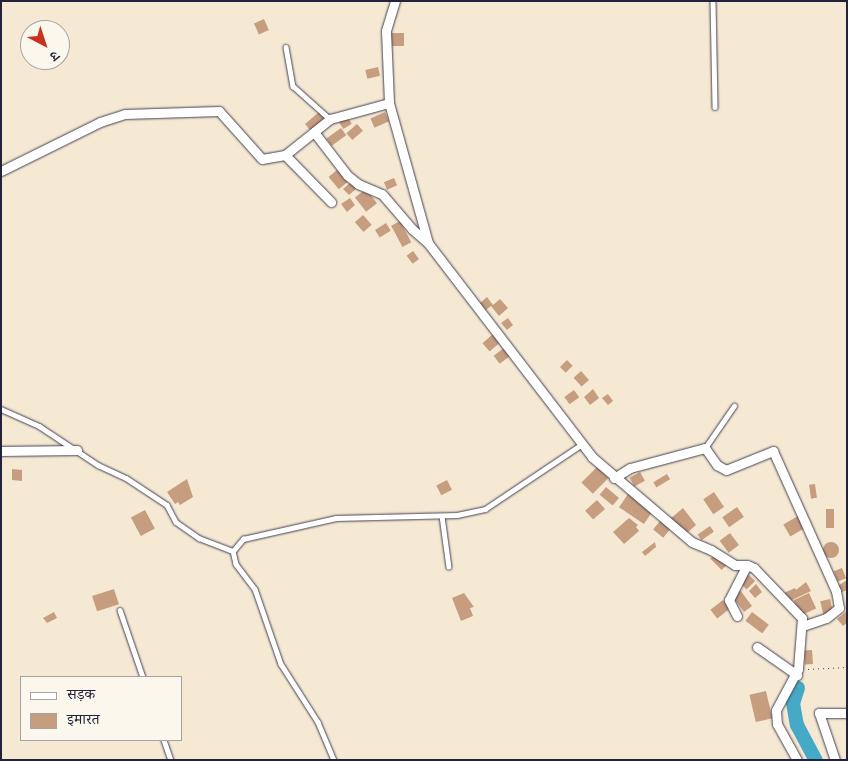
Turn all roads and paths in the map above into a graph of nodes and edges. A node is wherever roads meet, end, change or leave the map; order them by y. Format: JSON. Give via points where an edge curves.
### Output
{"nodes":[{"id":1,"x":395,"y":1,"type":"edge"},
{"id":2,"x":713,"y":1,"type":"edge"},
{"id":3,"x":845,"y":1,"type":"edge"},
{"id":4,"x":847,"y":7,"type":"edge"},
{"id":5,"x":286,"y":47,"type":"dead end"},
{"id":6,"x":389,"y":103,"type":"junction"},
{"id":7,"x":715,"y":107,"type":"dead end"},
{"id":8,"x":330,"y":120,"type":"junction"},
{"id":9,"x":314,"y":132,"type":"junction"},
{"id":10,"x":285,"y":155,"type":"junction"},
{"id":11,"x":1,"y":171,"type":"edge"},
{"id":12,"x":331,"y":202,"type":"dead end"},
{"id":13,"x":428,"y":243,"type":"junction"},
{"id":14,"x":734,"y":406,"type":"dead end"},
{"id":15,"x":1,"y":409,"type":"edge"},
{"id":16,"x":582,"y":444,"type":"junction"},
{"id":17,"x":705,"y":448,"type":"junction"},
{"id":18,"x":77,"y":450,"type":"junction"},
{"id":19,"x":1,"y":451,"type":"edge"},
{"id":20,"x":614,"y":478,"type":"junction"},
{"id":21,"x":442,"y":516,"type":"junction"},
{"id":22,"x":233,"y":551,"type":"junction"},
{"id":23,"x":747,"y":564,"type":"junction"},
{"id":24,"x":449,"y":567,"type":"dead end"},
{"id":25,"x":120,"y":610,"type":"dead end"},
{"id":26,"x":737,"y":616,"type":"dead end"},
{"id":27,"x":803,"y":626,"type":"junction"},
{"id":28,"x":757,"y":647,"type":"dead end"},
{"id":29,"x":847,"y":666,"type":"edge"},
{"id":30,"x":798,"y":672,"type":"junction"},
{"id":31,"x":143,"y":676,"type":"edge"},
{"id":32,"x":847,"y":713,"type":"edge"},
{"id":33,"x":164,"y":741,"type":"edge"},
{"id":34,"x":171,"y":760,"type":"edge"},
{"id":35,"x":334,"y":760,"type":"edge"},
{"id":36,"x":797,"y":760,"type":"edge"},
{"id":37,"x":835,"y":760,"type":"edge"}],
"edges":[{"from":1,"to":6,"type":"street","via":[[386,31]]},
{"from":2,"to":7,"type":"lane"},
{"from":3,"to":4,"type":"path"},
{"from":5,"to":8,"type":"lane","via":[[293,86]]},
{"from":6,"to":8,"type":"street"},
{"from":6,"to":13,"type":"street"},
{"from":8,"to":9,"type":"street"},
{"from":9,"to":10,"type":"street"},
{"from":9,"to":13,"type":"street","via":[[352,181],[382,194]]},
{"from":10,"to":11,"type":"street","via":[[262,159],[219,111],[149,112],[106,120]]},
{"from":10,"to":12,"type":"street"},
{"from":13,"to":16,"type":"street"},
{"from":14,"to":17,"type":"lane"},
{"from":15,"to":18,"type":"lane","via":[[39,426]]},
{"from":16,"to":20,"type":"street"},
{"from":16,"to":21,"type":"lane","via":[[485,509]]},
{"from":17,"to":20,"type":"street","via":[[630,468]]},
{"from":17,"to":27,"type":"street","via":[[721,470],[766,452],[773,451],[778,458],[836,591],[839,608],[826,618]]},
{"from":18,"to":19,"type":"street"},
{"from":18,"to":22,"type":"lane","via":[[167,505],[176,522],[199,538]]},
{"from":20,"to":23,"type":"street","via":[[692,542],[735,565]]},
{"from":21,"to":22,"type":"lane","via":[[336,518],[243,539]]},
{"from":21,"to":24,"type":"lane"},
{"from":22,"to":35,"type":"lane","via":[[236,564],[254,588],[281,664],[318,722]]},
{"from":23,"to":26,"type":"street","via":[[729,600]]},
{"from":23,"to":27,"type":"street","via":[[802,618]]},
{"from":25,"to":31,"type":"lane"},
{"from":27,"to":30,"type":"street"},
{"from":28,"to":30,"type":"street"},
{"from":29,"to":30,"type":"path"},
{"from":30,"to":36,"type":"street","via":[[776,710],[777,724]]},
{"from":32,"to":37,"type":"street","via":[[819,713]]},
{"from":33,"to":34,"type":"lane"}]}
